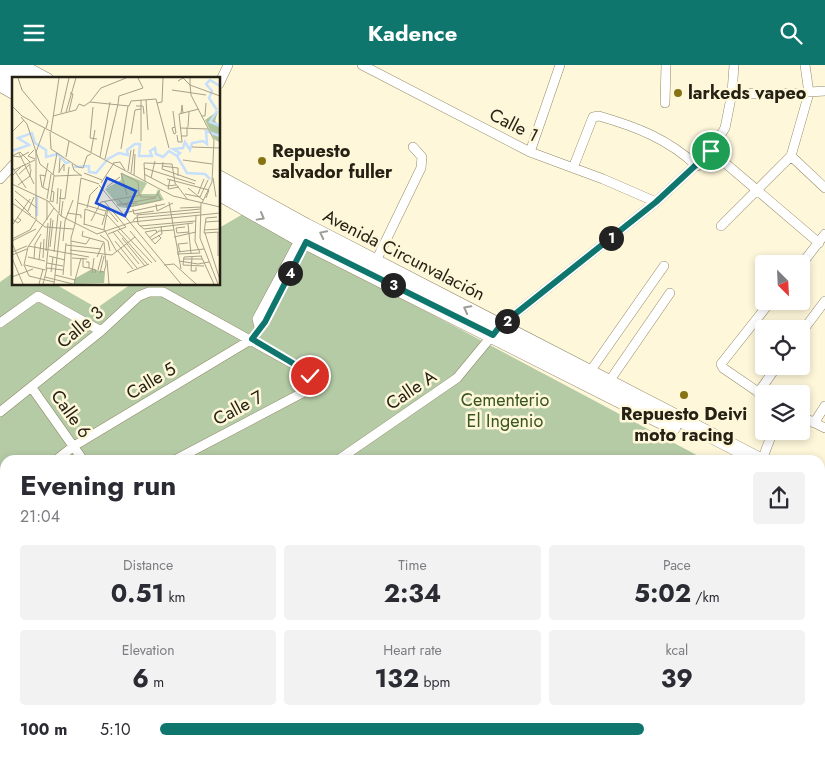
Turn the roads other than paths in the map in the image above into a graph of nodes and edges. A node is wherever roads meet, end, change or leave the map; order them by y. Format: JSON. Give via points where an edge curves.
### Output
{"nodes":[{"id":1,"x":3,"y":65,"type":"edge"},
{"id":2,"x":22,"y":65,"type":"edge"},
{"id":3,"x":228,"y":65,"type":"edge"},
{"id":4,"x":362,"y":65,"type":"edge"},
{"id":5,"x":560,"y":65,"type":"edge"},
{"id":6,"x":666,"y":65,"type":"edge"},
{"id":7,"x":734,"y":65,"type":"edge"},
{"id":8,"x":805,"y":65,"type":"edge"},
{"id":9,"x":0,"y":76,"type":"edge"},
{"id":10,"x":26,"y":77,"type":"edge"},
{"id":11,"x":44,"y":77,"type":"edge"},
{"id":12,"x":12,"y":82,"type":"edge"},
{"id":13,"x":220,"y":82,"type":"edge"},
{"id":14,"x":0,"y":85,"type":"edge"},
{"id":15,"x":825,"y":91,"type":"edge"},
{"id":16,"x":12,"y":93,"type":"edge"},
{"id":17,"x":732,"y":93,"type":"junction"},
{"id":18,"x":809,"y":93,"type":"junction"},
{"id":19,"x":665,"y":103,"type":"dead end"},
{"id":20,"x":414,"y":147,"type":"dead end"},
{"id":21,"x":711,"y":151,"type":"junction"},
{"id":22,"x":530,"y":152,"type":"junction"},
{"id":23,"x":791,"y":156,"type":"junction"},
{"id":24,"x":697,"y":165,"type":"junction"},
{"id":25,"x":12,"y":166,"type":"edge"},
{"id":26,"x":573,"y":168,"type":"junction"},
{"id":27,"x":0,"y":179,"type":"edge"},
{"id":28,"x":220,"y":179,"type":"edge"},
{"id":29,"x":825,"y":188,"type":"edge"},
{"id":30,"x":756,"y":189,"type":"junction"},
{"id":31,"x":220,"y":194,"type":"edge"},
{"id":32,"x":656,"y":202,"type":"junction"},
{"id":33,"x":721,"y":226,"type":"dead end"},
{"id":34,"x":825,"y":235,"type":"edge"},
{"id":35,"x":303,"y":240,"type":"junction"},
{"id":36,"x":818,"y":243,"type":"junction"},
{"id":37,"x":809,"y":255,"type":"edge"},
{"id":38,"x":373,"y":267,"type":"junction"},
{"id":39,"x":664,"y":267,"type":"dead end"},
{"id":40,"x":670,"y":293,"type":"dead end"},
{"id":41,"x":825,"y":301,"type":"edge"},
{"id":42,"x":764,"y":310,"type":"edge"},
{"id":43,"x":810,"y":321,"type":"edge"},
{"id":44,"x":0,"y":323,"type":"edge"},
{"id":45,"x":101,"y":331,"type":"junction"},
{"id":46,"x":497,"y":331,"type":"junction"},
{"id":47,"x":252,"y":339,"type":"junction"},
{"id":48,"x":589,"y":373,"type":"junction"},
{"id":49,"x":312,"y":382,"type":"joint"},
{"id":50,"x":608,"y":383,"type":"junction"},
{"id":51,"x":32,"y":388,"type":"junction"},
{"id":52,"x":755,"y":390,"type":"edge"},
{"id":53,"x":825,"y":406,"type":"edge"},
{"id":54,"x":0,"y":412,"type":"edge"},
{"id":55,"x":810,"y":421,"type":"edge"},
{"id":56,"x":814,"y":423,"type":"junction"},
{"id":57,"x":825,"y":428,"type":"edge"},
{"id":58,"x":769,"y":440,"type":"edge"},
{"id":59,"x":74,"y":446,"type":"junction"},
{"id":60,"x":62,"y":455,"type":"edge"},
{"id":61,"x":80,"y":455,"type":"edge"},
{"id":62,"x":185,"y":455,"type":"edge"},
{"id":63,"x":345,"y":455,"type":"edge"},
{"id":64,"x":730,"y":455,"type":"edge"},
{"id":65,"x":751,"y":455,"type":"edge"},
{"id":66,"x":763,"y":455,"type":"edge"}],
"edges":[{"from":1,"to":10,"type":"main road"},
{"from":2,"to":11,"type":"street"},
{"from":3,"to":13,"type":"street"},
{"from":4,"to":22,"type":"street","name":"Calle 1"},
{"from":5,"to":22,"type":"street"},
{"from":6,"to":19,"type":"street"},
{"from":7,"to":17,"type":"street","name":"Calle A"},
{"from":8,"to":18,"type":"street"},
{"from":9,"to":12,"type":"main road"},
{"from":14,"to":16,"type":"street"},
{"from":15,"to":18,"type":"street"},
{"from":17,"to":18,"type":"street"},
{"from":17,"to":21,"type":"street","name":"Calle A","via":[[726,128]]},
{"from":18,"to":23,"type":"street"},
{"from":20,"to":38,"type":"street","via":[[422,157],[421,168]]},
{"from":21,"to":24,"type":"street","name":"Calle A"},
{"from":21,"to":30,"type":"street"},
{"from":22,"to":26,"type":"street","name":"Calle 1"},
{"from":23,"to":29,"type":"street"},
{"from":23,"to":30,"type":"street"},
{"from":24,"to":26,"type":"street","via":[[678,148],[657,136],[599,116],[593,117]]},
{"from":24,"to":32,"type":"street","name":"Calle A"},
{"from":25,"to":27,"type":"street"},
{"from":26,"to":32,"type":"street","name":"Calle 1"},
{"from":38,"to":28,"type":"main road","name":"Avenida Circunvalación","one_way":true},
{"from":30,"to":33,"type":"street"},
{"from":30,"to":36,"type":"street"},
{"from":31,"to":35,"type":"main road","name":"Avenida Circunvalación","one_way":true},
{"from":32,"to":46,"type":"street","name":"Calle A"},
{"from":34,"to":36,"type":"street"},
{"from":35,"to":38,"type":"main road","name":"Avenida Circunvalación"},
{"from":35,"to":47,"type":"street","name":"Calle 5","via":[[257,319],[259,327]]},
{"from":36,"to":37,"type":"street"},
{"from":38,"to":46,"type":"main road","name":"Avenida Circunvalación"},
{"from":39,"to":48,"type":"street"},
{"from":40,"to":50,"type":"street"},
{"from":41,"to":43,"type":"street"},
{"from":42,"to":52,"type":"street","via":[[721,364]]},
{"from":44,"to":45,"type":"street","via":[[38,296]]},
{"from":45,"to":47,"type":"street","name":"Calle 3","via":[[139,296],[155,291],[163,292]]},
{"from":45,"to":51,"type":"street","name":"Calle 3"},
{"from":46,"to":48,"type":"main road","name":"Avenida Circunvalación"},
{"from":46,"to":63,"type":"street","name":"Calle A","via":[[457,378]]},
{"from":46,"to":64,"type":"main road","name":"Avenida Circunvalación","via":[[621,402]]},
{"from":47,"to":49,"type":"street","name":"Calle 3","via":[[306,371]]},
{"from":47,"to":59,"type":"street","name":"Calle 5"},
{"from":48,"to":50,"type":"main road","name":"Avenida Circunvalación"},
{"from":49,"to":62,"type":"street","name":"Calle 7","via":[[304,391]]},
{"from":50,"to":65,"type":"main road","name":"Avenida Circunvalación"},
{"from":51,"to":54,"type":"street","name":"Calle 3"},
{"from":51,"to":59,"type":"street","name":"Calle 6"},
{"from":53,"to":56,"type":"street"},
{"from":55,"to":56,"type":"street"},
{"from":56,"to":57,"type":"street"},
{"from":58,"to":66,"type":"street"},
{"from":59,"to":60,"type":"street","name":"Calle 5"},
{"from":59,"to":61,"type":"street","name":"Calle 6"}]}
